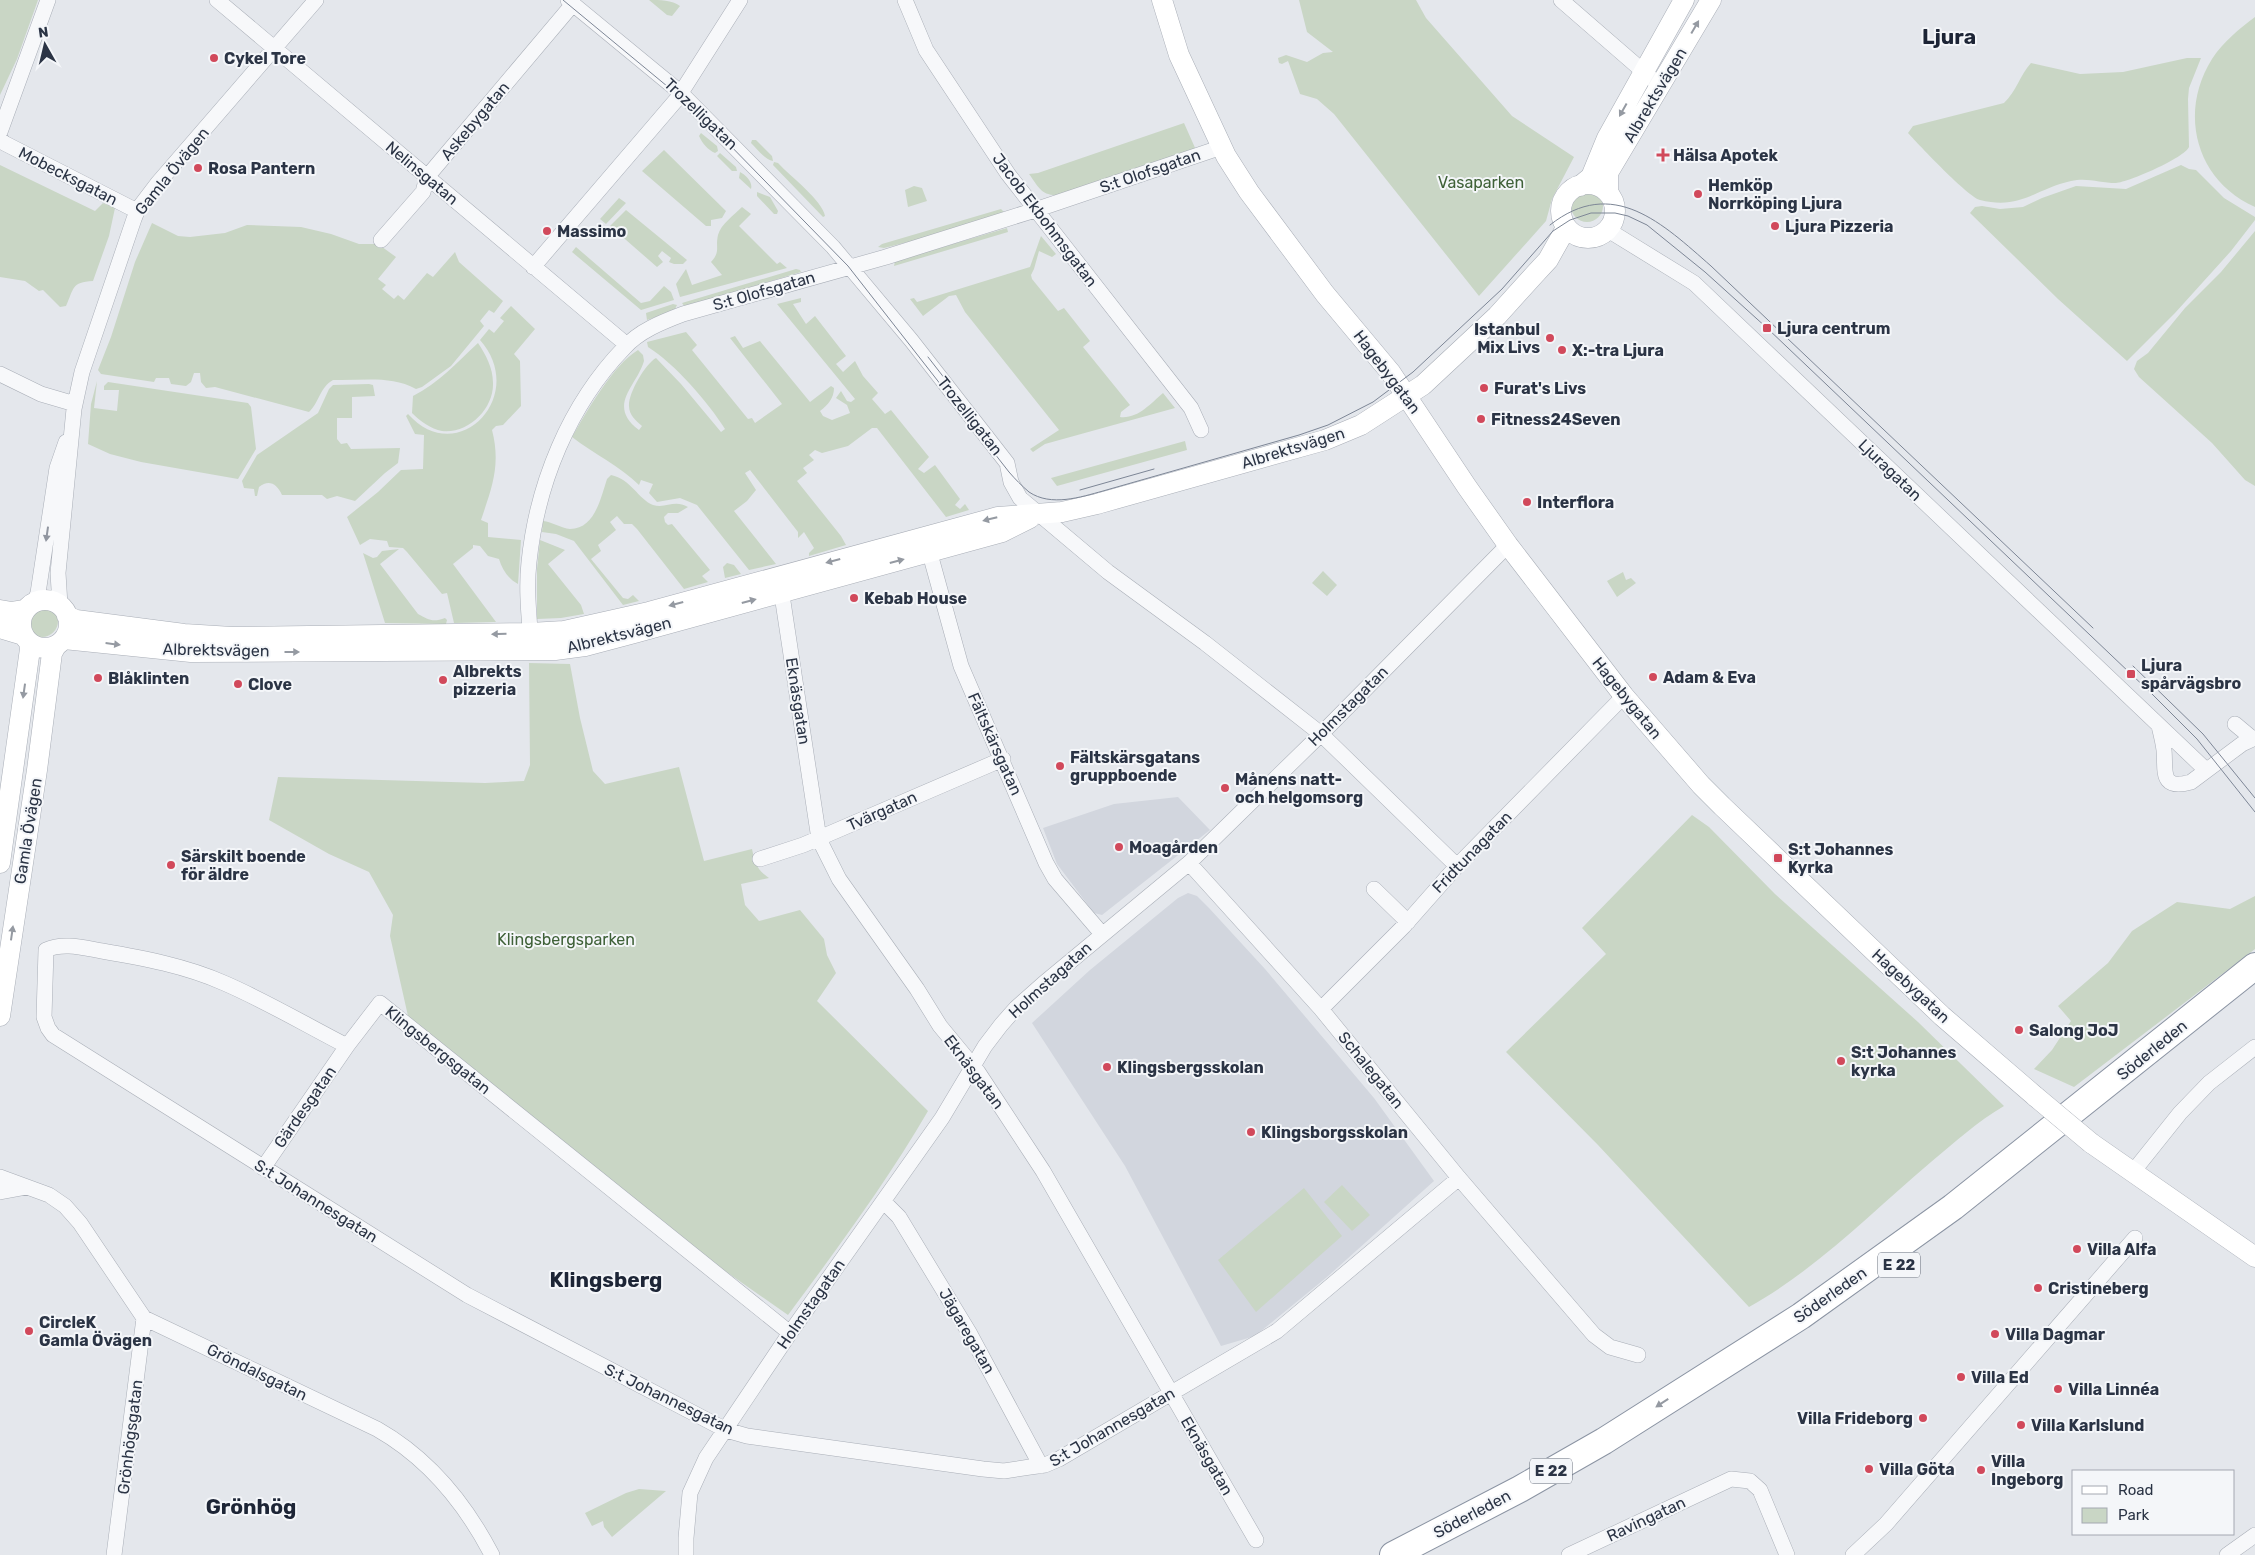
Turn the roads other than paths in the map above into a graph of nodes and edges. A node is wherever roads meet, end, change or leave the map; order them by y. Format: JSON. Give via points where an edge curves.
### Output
{"nodes":[{"id":1,"x":48,"y":0,"type":"edge"},
{"id":2,"x":217,"y":0,"type":"edge"},
{"id":3,"x":316,"y":0,"type":"edge"},
{"id":4,"x":740,"y":0,"type":"edge"},
{"id":5,"x":905,"y":0,"type":"edge"},
{"id":6,"x":1162,"y":0,"type":"edge"},
{"id":7,"x":1561,"y":0,"type":"edge"},
{"id":8,"x":1684,"y":0,"type":"edge"},
{"id":9,"x":1711,"y":0,"type":"edge"},
{"id":10,"x":570,"y":2,"type":"edge"},
{"id":11,"x":274,"y":50,"type":"junction"},
{"id":12,"x":1643,"y":73,"type":"junction"},
{"id":13,"x":1661,"y":86,"type":"junction"},
{"id":14,"x":681,"y":93,"type":"junction"},
{"id":15,"x":0,"y":132,"type":"edge"},
{"id":16,"x":0,"y":139,"type":"edge"},
{"id":17,"x":1222,"y":147,"type":"junction"},
{"id":18,"x":427,"y":177,"type":"junction"},
{"id":19,"x":1580,"y":186,"type":"junction"},
{"id":20,"x":1608,"y":191,"type":"junction"},
{"id":21,"x":1035,"y":210,"type":"junction"},
{"id":22,"x":137,"y":211,"type":"junction"},
{"id":23,"x":1608,"y":230,"type":"junction"},
{"id":24,"x":1574,"y":233,"type":"junction"},
{"id":25,"x":381,"y":240,"type":"dead end"},
{"id":26,"x":851,"y":266,"type":"junction"},
{"id":27,"x":533,"y":267,"type":"junction"},
{"id":28,"x":627,"y":344,"type":"junction"},
{"id":29,"x":0,"y":374,"type":"edge"},
{"id":30,"x":1408,"y":397,"type":"junction"},
{"id":31,"x":75,"y":404,"type":"junction"},
{"id":32,"x":1200,"y":430,"type":"dead end"},
{"id":33,"x":70,"y":431,"type":"junction"},
{"id":34,"x":1038,"y":513,"type":"junction"},
{"id":35,"x":927,"y":544,"type":"junction"},
{"id":36,"x":1508,"y":545,"type":"junction"},
{"id":37,"x":780,"y":584,"type":"junction"},
{"id":38,"x":30,"y":606,"type":"junction"},
{"id":39,"x":0,"y":610,"type":"edge"},
{"id":40,"x":64,"y":611,"type":"junction"},
{"id":41,"x":0,"y":628,"type":"edge"},
{"id":42,"x":26,"y":638,"type":"junction"},
{"id":43,"x":531,"y":642,"type":"junction"},
{"id":44,"x":60,"y":643,"type":"junction"},
{"id":45,"x":1624,"y":696,"type":"junction"},
{"id":46,"x":2235,"y":724,"type":"dead end"},
{"id":47,"x":2159,"y":726,"type":"junction"},
{"id":48,"x":1321,"y":734,"type":"junction"},
{"id":49,"x":2254,"y":738,"type":"edge"},
{"id":50,"x":1003,"y":760,"type":"junction"},
{"id":51,"x":2206,"y":770,"type":"junction"},
{"id":52,"x":819,"y":839,"type":"junction"},
{"id":53,"x":760,"y":859,"type":"dead end"},
{"id":54,"x":0,"y":863,"type":"edge"},
{"id":55,"x":1188,"y":863,"type":"junction"},
{"id":56,"x":1457,"y":866,"type":"junction"},
{"id":57,"x":1374,"y":889,"type":"dead end"},
{"id":58,"x":1408,"y":922,"type":"junction"},
{"id":59,"x":1102,"y":934,"type":"junction"},
{"id":60,"x":2255,"y":966,"type":"edge"},
{"id":61,"x":2255,"y":985,"type":"edge"},
{"id":62,"x":1321,"y":1009,"type":"junction"},
{"id":63,"x":0,"y":1016,"type":"edge"},
{"id":64,"x":347,"y":1046,"type":"junction"},
{"id":65,"x":2255,"y":1047,"type":"edge"},
{"id":66,"x":973,"y":1065,"type":"junction"},
{"id":67,"x":263,"y":1168,"type":"junction"},
{"id":68,"x":2132,"y":1172,"type":"junction"},
{"id":69,"x":0,"y":1176,"type":"edge"},
{"id":70,"x":1459,"y":1178,"type":"junction"},
{"id":71,"x":27,"y":1187,"type":"junction"},
{"id":72,"x":0,"y":1192,"type":"edge"},
{"id":73,"x":884,"y":1202,"type":"junction"},
{"id":74,"x":2135,"y":1238,"type":"dead end"},
{"id":75,"x":2255,"y":1257,"type":"edge"},
{"id":76,"x":144,"y":1318,"type":"junction"},
{"id":77,"x":790,"y":1333,"type":"junction"},
{"id":78,"x":1638,"y":1355,"type":"dead end"},
{"id":79,"x":1171,"y":1394,"type":"junction"},
{"id":80,"x":726,"y":1430,"type":"junction"},
{"id":81,"x":1041,"y":1466,"type":"junction"},
{"id":82,"x":2255,"y":1536,"type":"edge"},
{"id":83,"x":1256,"y":1540,"type":"dead end"},
{"id":84,"x":114,"y":1555,"type":"edge"},
{"id":85,"x":492,"y":1555,"type":"edge"},
{"id":86,"x":686,"y":1555,"type":"edge"},
{"id":87,"x":1393,"y":1555,"type":"edge"},
{"id":88,"x":1428,"y":1555,"type":"edge"},
{"id":89,"x":1569,"y":1555,"type":"edge"},
{"id":90,"x":1787,"y":1555,"type":"edge"},
{"id":91,"x":1853,"y":1555,"type":"edge"},
{"id":92,"x":2227,"y":1555,"type":"edge"}],
"edges":[{"from":1,"to":15,"type":"street"},
{"from":2,"to":11,"type":"street","name":"Nelinsgatan"},
{"from":3,"to":11,"type":"street","name":"Gamla Övägen"},
{"from":4,"to":14,"type":"street"},
{"from":5,"to":21,"type":"street","name":"Jacob Ekbohmsgatan","via":[[926,50]]},
{"from":6,"to":17,"type":"main road","name":"Hagebygatan","via":[[1179,55]]},
{"from":7,"to":12,"type":"street"},
{"from":8,"to":12,"type":"main road","name":"Albrektsvägen"},
{"from":13,"to":9,"type":"main road","name":"Albrektsvägen","one_way":true},
{"from":10,"to":14,"type":"street","name":"Trozelligatan"},
{"from":10,"to":18,"type":"street","name":"Askebygatan"},
{"from":11,"to":18,"type":"street","name":"Nelinsgatan"},
{"from":11,"to":22,"type":"street","name":"Gamla Övägen"},
{"from":12,"to":13,"type":"street"},
{"from":12,"to":19,"type":"main road","name":"Albrektsvägen","one_way":true,"via":[[1607,138],[1591,177]]},
{"from":13,"to":20,"type":"main road","name":"Albrektsvägen","via":[[1608,174]]},
{"from":14,"to":26,"type":"street","name":"Trozelligatan"},
{"from":14,"to":27,"type":"street"},
{"from":16,"to":22,"type":"street","name":"Mobecksgatan"},
{"from":17,"to":21,"type":"street","name":"S:t Olofsgatan"},
{"from":17,"to":30,"type":"main road","name":"Hagebygatan","via":[[1260,208]]},
{"from":18,"to":25,"type":"street","name":"Askebygatan","via":[[423,192]]},
{"from":18,"to":27,"type":"street","name":"Nelinsgatan"},
{"from":19,"to":20,"type":"main road","via":[[1590,184]]},
{"from":19,"to":24,"type":"main road","via":[[1562,201],[1561,217]]},
{"from":20,"to":23,"type":"main road","via":[[1616,213]]},
{"from":21,"to":26,"type":"street","name":"S:t Olofsgatan"},
{"from":21,"to":32,"type":"street","name":"Jacob Ekbohmsgatan","via":[[1191,408]]},
{"from":22,"to":31,"type":"street","name":"Gamla Övägen","via":[[92,340]]},
{"from":23,"to":24,"type":"main road","via":[[1600,235]]},
{"from":23,"to":47,"type":"street","name":"Ljuragatan","via":[[1694,284]]},
{"from":24,"to":30,"type":"main road","name":"Albrektsvägen","via":[[1497,316]]},
{"from":26,"to":28,"type":"street","name":"S:t Olofsgatan","via":[[683,314],[654,326]]},
{"from":26,"to":34,"type":"street","name":"Trozelligatan","via":[[1007,463],[1011,482],[1020,498]]},
{"from":27,"to":28,"type":"street","name":"Nelinsgatan"},
{"from":28,"to":43,"type":"street","name":"S:t Olofsgatan","via":[[577,408],[565,430],[553,465],[536,518],[529,563]]},
{"from":29,"to":31,"type":"street","via":[[41,394]]},
{"from":30,"to":34,"type":"main road","name":"Albrektsvägen","via":[[1361,425],[1325,440],[1075,510]]},
{"from":30,"to":36,"type":"main road","name":"Hagebygatan"},
{"from":31,"to":33,"type":"street","name":"Gamla Övägen"},
{"from":33,"to":38,"type":"street","name":"Gamla Övägen","one_way":true,"via":[[57,468],[38,593]]},
{"from":33,"to":40,"type":"street","name":"Gamla Övägen","via":[[58,573]]},
{"from":34,"to":35,"type":"main road","name":"Albrektsvägen","via":[[1000,517]]},
{"from":34,"to":48,"type":"street","name":"Trozelligatan","via":[[1108,572]]},
{"from":35,"to":37,"type":"main road","name":"Albrektsvägen"},
{"from":35,"to":50,"type":"street","name":"Fältskärsgatan","via":[[961,666]]},
{"from":36,"to":45,"type":"main road","name":"Hagebygatan"},
{"from":36,"to":48,"type":"street","name":"Holmstagatan"},
{"from":37,"to":43,"type":"main road","name":"Albrektsvägen","via":[[564,631]]},
{"from":37,"to":52,"type":"street","name":"Eknäsgatan"},
{"from":38,"to":39,"type":"main road","via":[[12,612]]},
{"from":38,"to":40,"type":"main road","via":[[44,600]]},
{"from":38,"to":42,"type":"main road","via":[[21,620]]},
{"from":43,"to":40,"type":"main road","name":"Albrektsvägen","one_way":true,"via":[[232,637],[76,620]]},
{"from":40,"to":44,"type":"main road","via":[[69,629]]},
{"from":41,"to":42,"type":"main road"},
{"from":42,"to":44,"type":"main road","via":[[35,647],[45,649]]},
{"from":42,"to":54,"type":"main road","name":"Gamla Övägen","one_way":true,"via":[[30,649]]},
{"from":44,"to":43,"type":"main road","name":"Albrektsvägen","one_way":true,"via":[[191,652]]},
{"from":63,"to":44,"type":"main road","name":"Gamla Övägen","one_way":true,"via":[[52,653]]},
{"from":45,"to":56,"type":"street","name":"Fridtunagatan"},
{"from":45,"to":68,"type":"main road","name":"Hagebygatan","bridge":true,"via":[[1700,785],[1942,1016],[2091,1143]]},
{"from":46,"to":49,"type":"street"},
{"from":47,"to":51,"type":"street","name":"Ljuragatan"},
{"from":47,"to":51,"type":"street","via":[[2164,750],[2163,770],[2173,784],[2191,782]]},
{"from":48,"to":55,"type":"street","name":"Holmstagatan"},
{"from":48,"to":56,"type":"street","name":"Trozelligatan"},
{"from":49,"to":51,"type":"street"},
{"from":50,"to":52,"type":"street","name":"Tvärgatan"},
{"from":50,"to":59,"type":"street","name":"Fältskärsgatan","via":[[1053,875]]},
{"from":52,"to":53,"type":"street","name":"Tvärgatan"},
{"from":52,"to":66,"type":"street","name":"Eknäsgatan","via":[[839,879],[954,1046]]},
{"from":55,"to":59,"type":"street","name":"Holmstagatan"},
{"from":55,"to":62,"type":"street","name":"Schalegatan"},
{"from":56,"to":58,"type":"street","name":"Fridtunagatan"},
{"from":57,"to":58,"type":"street"},
{"from":58,"to":62,"type":"street","name":"Fridtunagatan"},
{"from":59,"to":66,"type":"street","name":"Holmstagatan","via":[[1016,1008]]},
{"from":60,"to":87,"type":"highway","name":"Söderleden","number":"E 22","one_way":true,"via":[[1953,1207],[1801,1316],[1604,1441]]},
{"from":61,"to":88,"type":"highway","name":"Söderleden","number":"E 22","via":[[1966,1217],[1834,1313],[1666,1422],[1566,1481]]},
{"from":62,"to":70,"type":"street","name":"Schalegatan"},
{"from":64,"to":67,"type":"street","name":"Gärdesgatan"},
{"from":64,"to":67,"type":"street","name":"S:t Johannesgatan","via":[[224,983],[195,972],[130,955],[68,946],[54,946],[46,950],[44,1016],[54,1035]]},
{"from":64,"to":77,"type":"street","name":"Klingsbergsgatan","via":[[380,1003]]},
{"from":65,"to":68,"type":"street","via":[[2209,1083]]},
{"from":66,"to":73,"type":"street","name":"Holmstagatan","via":[[942,1118]]},
{"from":66,"to":79,"type":"street","name":"Eknäsgatan","via":[[1043,1172]]},
{"from":67,"to":80,"type":"street","name":"S:t Johannesgatan","via":[[467,1295]]},
{"from":68,"to":75,"type":"main road","name":"Hagebygatan"},
{"from":69,"to":71,"type":"street"},
{"from":70,"to":78,"type":"street","name":"Schalegatan","via":[[1594,1335],[1610,1347]]},
{"from":70,"to":79,"type":"street","name":"S:t Johannesgatan","via":[[1277,1331]]},
{"from":71,"to":72,"type":"street"},
{"from":71,"to":76,"type":"street","via":[[49,1195],[65,1206]]},
{"from":73,"to":77,"type":"street","name":"Holmstagatan"},
{"from":73,"to":81,"type":"street","name":"Jägaregatan","via":[[899,1217],[966,1327]]},
{"from":74,"to":91,"type":"street","via":[[1886,1524]]},
{"from":76,"to":84,"type":"street","name":"Grönhögsgatan"},
{"from":76,"to":85,"type":"street","name":"Gröndalsgatan","via":[[390,1436],[453,1492]]},
{"from":77,"to":80,"type":"street","name":"Holmstagatan"},
{"from":79,"to":81,"type":"street","name":"S:t Johannesgatan","via":[[1092,1441]]},
{"from":79,"to":83,"type":"street","name":"Eknäsgatan"},
{"from":80,"to":81,"type":"street","name":"S:t Johannesgatan","via":[[747,1436],[983,1469],[1004,1471]]},
{"from":80,"to":86,"type":"street","name":"Holmstagatan","via":[[706,1458],[690,1493]]},
{"from":82,"to":92,"type":"street"},
{"from":89,"to":90,"type":"street","name":"Ravingatan","via":[[1731,1479],[1750,1481],[1760,1490]]}]}
